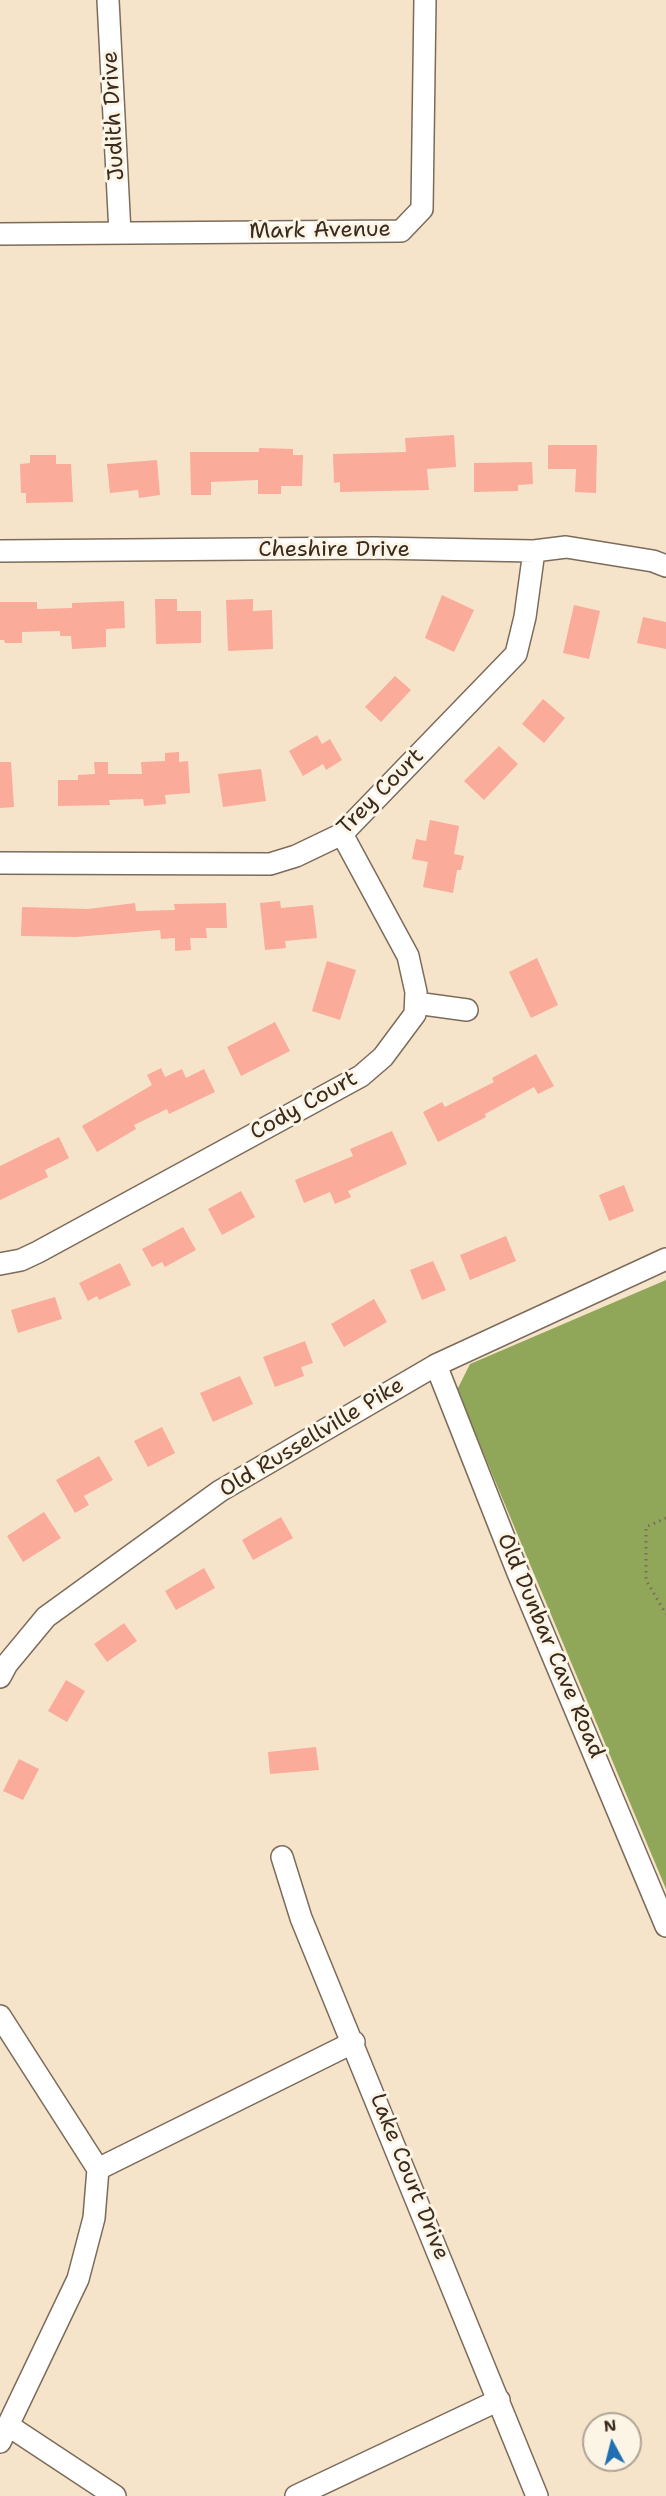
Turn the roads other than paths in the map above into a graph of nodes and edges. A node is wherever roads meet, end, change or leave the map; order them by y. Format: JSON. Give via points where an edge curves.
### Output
{"nodes":[{"id":1,"x":108,"y":0,"type":"edge"},
{"id":2,"x":425,"y":0,"type":"edge"},
{"id":3,"x":120,"y":233,"type":"junction"},
{"id":4,"x":0,"y":234,"type":"edge"},
{"id":5,"x":0,"y":551,"type":"edge"},
{"id":6,"x":534,"y":551,"type":"junction"},
{"id":7,"x":666,"y":566,"type":"edge"},
{"id":8,"x":342,"y":834,"type":"junction"},
{"id":9,"x":0,"y":863,"type":"edge"},
{"id":10,"x":416,"y":1003,"type":"junction"},
{"id":11,"x":467,"y":1010,"type":"dead end"},
{"id":12,"x":666,"y":1259,"type":"edge"},
{"id":13,"x":0,"y":1264,"type":"edge"},
{"id":14,"x":436,"y":1365,"type":"junction"},
{"id":15,"x":0,"y":1677,"type":"edge"},
{"id":16,"x":282,"y":1857,"type":"dead end"},
{"id":17,"x":666,"y":1926,"type":"edge"},
{"id":18,"x":0,"y":2016,"type":"edge"},
{"id":19,"x":354,"y":2042,"type":"junction"},
{"id":20,"x":98,"y":2169,"type":"junction"},
{"id":21,"x":499,"y":2400,"type":"junction"},
{"id":22,"x":4,"y":2434,"type":"edge"},
{"id":23,"x":115,"y":2496,"type":"edge"},
{"id":24,"x":296,"y":2496,"type":"edge"},
{"id":25,"x":537,"y":2496,"type":"edge"}],
"edges":[{"from":1,"to":3,"type":"street","name":"Judith Drive"},
{"from":2,"to":3,"type":"street","name":"Mark Avenue","via":[[422,209],[401,231]]},
{"from":3,"to":4,"type":"street","name":"Mark Avenue"},
{"from":5,"to":6,"type":"street","name":"Cheshire Drive"},
{"from":6,"to":7,"type":"street","name":"Cheshire Drive","via":[[566,547]]},
{"from":6,"to":8,"type":"street","name":"Trey Court","via":[[516,654]]},
{"from":8,"to":9,"type":"street","name":"Trey Court","via":[[270,864]]},
{"from":8,"to":10,"type":"street","via":[[408,956]]},
{"from":10,"to":11,"type":"street"},
{"from":10,"to":13,"type":"street","name":"Cody Court","via":[[415,1014],[383,1057],[361,1076],[38,1252]]},
{"from":12,"to":14,"type":"street","name":"Old Russellville Pike"},
{"from":14,"to":15,"type":"street","name":"Old Russellville Pike","via":[[201,1505],[46,1617]]},
{"from":14,"to":17,"type":"street","name":"Old Dunbar Cave Road","via":[[518,1573]]},
{"from":16,"to":19,"type":"street","name":"Lake Court Drive","via":[[301,1918]]},
{"from":18,"to":20,"type":"street"},
{"from":19,"to":20,"type":"street"},
{"from":19,"to":21,"type":"street","name":"Lake Court Drive"},
{"from":20,"to":22,"type":"street","via":[[94,2218],[78,2279]]},
{"from":21,"to":24,"type":"street"},
{"from":21,"to":25,"type":"street","name":"Lake Court Drive"},
{"from":22,"to":23,"type":"street"}]}
